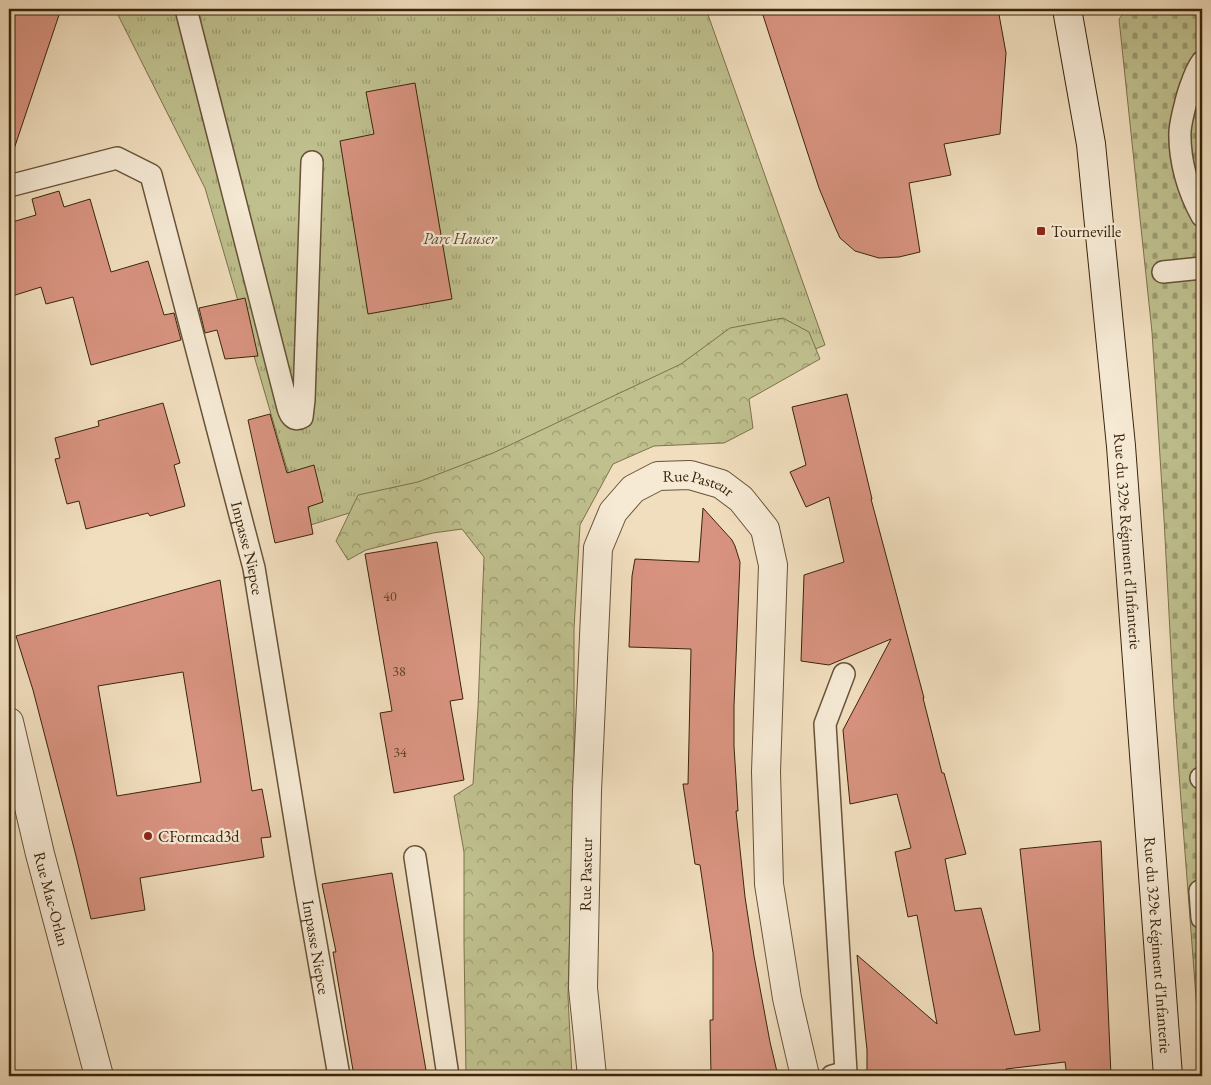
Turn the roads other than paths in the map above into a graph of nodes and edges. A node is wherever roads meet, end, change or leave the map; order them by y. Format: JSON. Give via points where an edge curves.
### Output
{"nodes":[{"id":1,"x":186,"y":9,"type":"edge"},
{"id":2,"x":1067,"y":9,"type":"edge"},
{"id":3,"x":1202,"y":62,"type":"edge"},
{"id":4,"x":312,"y":162,"type":"dead end"},
{"id":5,"x":9,"y":186,"type":"edge"},
{"id":6,"x":1202,"y":216,"type":"edge"},
{"id":7,"x":1202,"y":268,"type":"edge"},
{"id":8,"x":1163,"y":272,"type":"dead end"},
{"id":9,"x":844,"y":674,"type":"dead end"},
{"id":10,"x":9,"y":722,"type":"edge"},
{"id":11,"x":415,"y":857,"type":"dead end"},
{"id":12,"x":1202,"y":891,"type":"edge"},
{"id":13,"x":1202,"y":918,"type":"edge"},
{"id":14,"x":98,"y":1076,"type":"edge"},
{"id":15,"x":340,"y":1076,"type":"edge"},
{"id":16,"x":448,"y":1076,"type":"edge"},
{"id":17,"x":592,"y":1076,"type":"edge"},
{"id":18,"x":805,"y":1076,"type":"edge"},
{"id":19,"x":832,"y":1076,"type":"edge"},
{"id":20,"x":1168,"y":1076,"type":"edge"}],
"edges":[{"from":1,"to":4,"type":"lane","via":[[288,408],[295,419],[302,417],[304,400]]},
{"from":2,"to":20,"type":"street","name":"Rue du 329e Régiment d'Infanterie","via":[[1091,144],[1120,446]]},
{"from":3,"to":6,"type":"lane","via":[[1184,108],[1180,131],[1188,182]]},
{"from":5,"to":15,"type":"lane","name":"Impasse Niepce","via":[[117,158],[151,175],[254,568]]},
{"from":7,"to":8,"type":"lane"},
{"from":9,"to":19,"type":"lane","via":[[825,724],[846,1072]]},
{"from":10,"to":14,"type":"street","name":"Rue Mac-Orlan"},
{"from":11,"to":16,"type":"lane"},
{"from":12,"to":13,"type":"lane"},
{"from":17,"to":18,"type":"street","name":"Rue Pasteur","via":[[584,988],[587,791],[598,548],[613,512],[633,489],[658,476],[690,475],[721,484],[741,499],[765,529],[773,565],[766,772],[769,884],[787,998]]}]}
